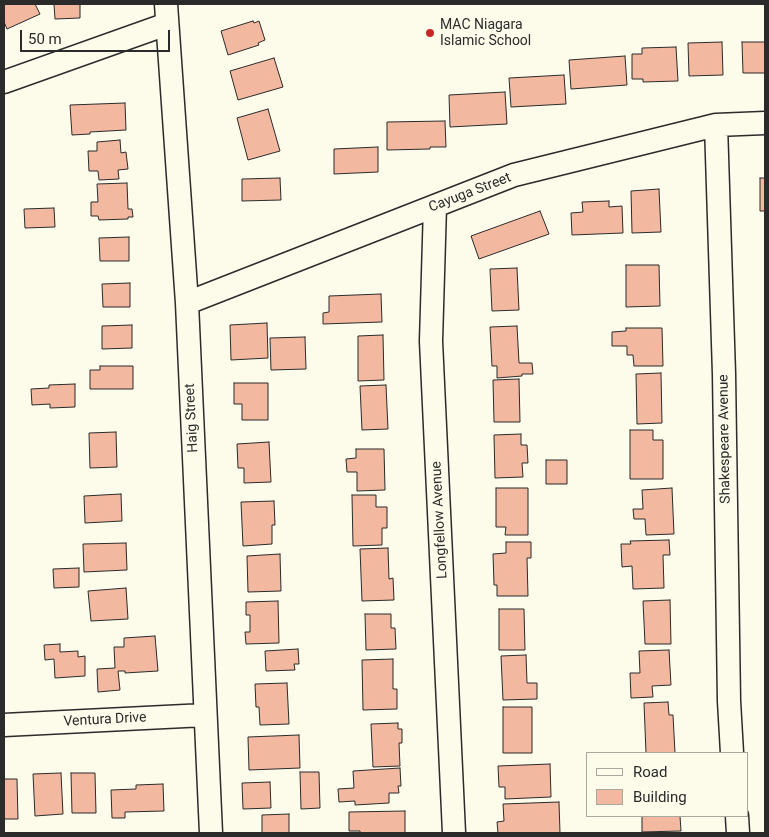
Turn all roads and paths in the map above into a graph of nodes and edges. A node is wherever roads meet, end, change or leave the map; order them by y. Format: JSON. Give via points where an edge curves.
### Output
{"nodes":[{"id":1,"x":167,"y":14,"type":"edge"},
{"id":2,"x":4,"y":82,"type":"edge"},
{"id":3,"x":765,"y":124,"type":"edge"},
{"id":4,"x":716,"y":125,"type":"junction"},
{"id":5,"x":435,"y":206,"type":"junction"},
{"id":6,"x":187,"y":303,"type":"junction"},
{"id":7,"x":206,"y":715,"type":"junction"},
{"id":8,"x":4,"y":725,"type":"edge"},
{"id":9,"x":732,"y":752,"type":"edge"},
{"id":10,"x":737,"y":817,"type":"edge"},
{"id":11,"x":211,"y":833,"type":"edge"},
{"id":12,"x":454,"y":833,"type":"edge"},
{"id":13,"x":738,"y":833,"type":"edge"}],
"edges":[{"from":1,"to":2,"type":"street"},
{"from":1,"to":6,"type":"street","name":"Haig Street"},
{"from":3,"to":4,"type":"street","name":"Cayuga Street"},
{"from":4,"to":5,"type":"street","name":"Cayuga Street","via":[[514,175]]},
{"from":4,"to":9,"type":"street","name":"Shakespeare Avenue"},
{"from":5,"to":6,"type":"street","name":"Cayuga Street"},
{"from":5,"to":12,"type":"street","name":"Longfellow Avenue","via":[[431,341]]},
{"from":6,"to":7,"type":"street","name":"Haig Street"},
{"from":7,"to":8,"type":"street","name":"Ventura Drive"},
{"from":7,"to":11,"type":"street","name":"Haig Street"},
{"from":10,"to":13,"type":"street"}]}
